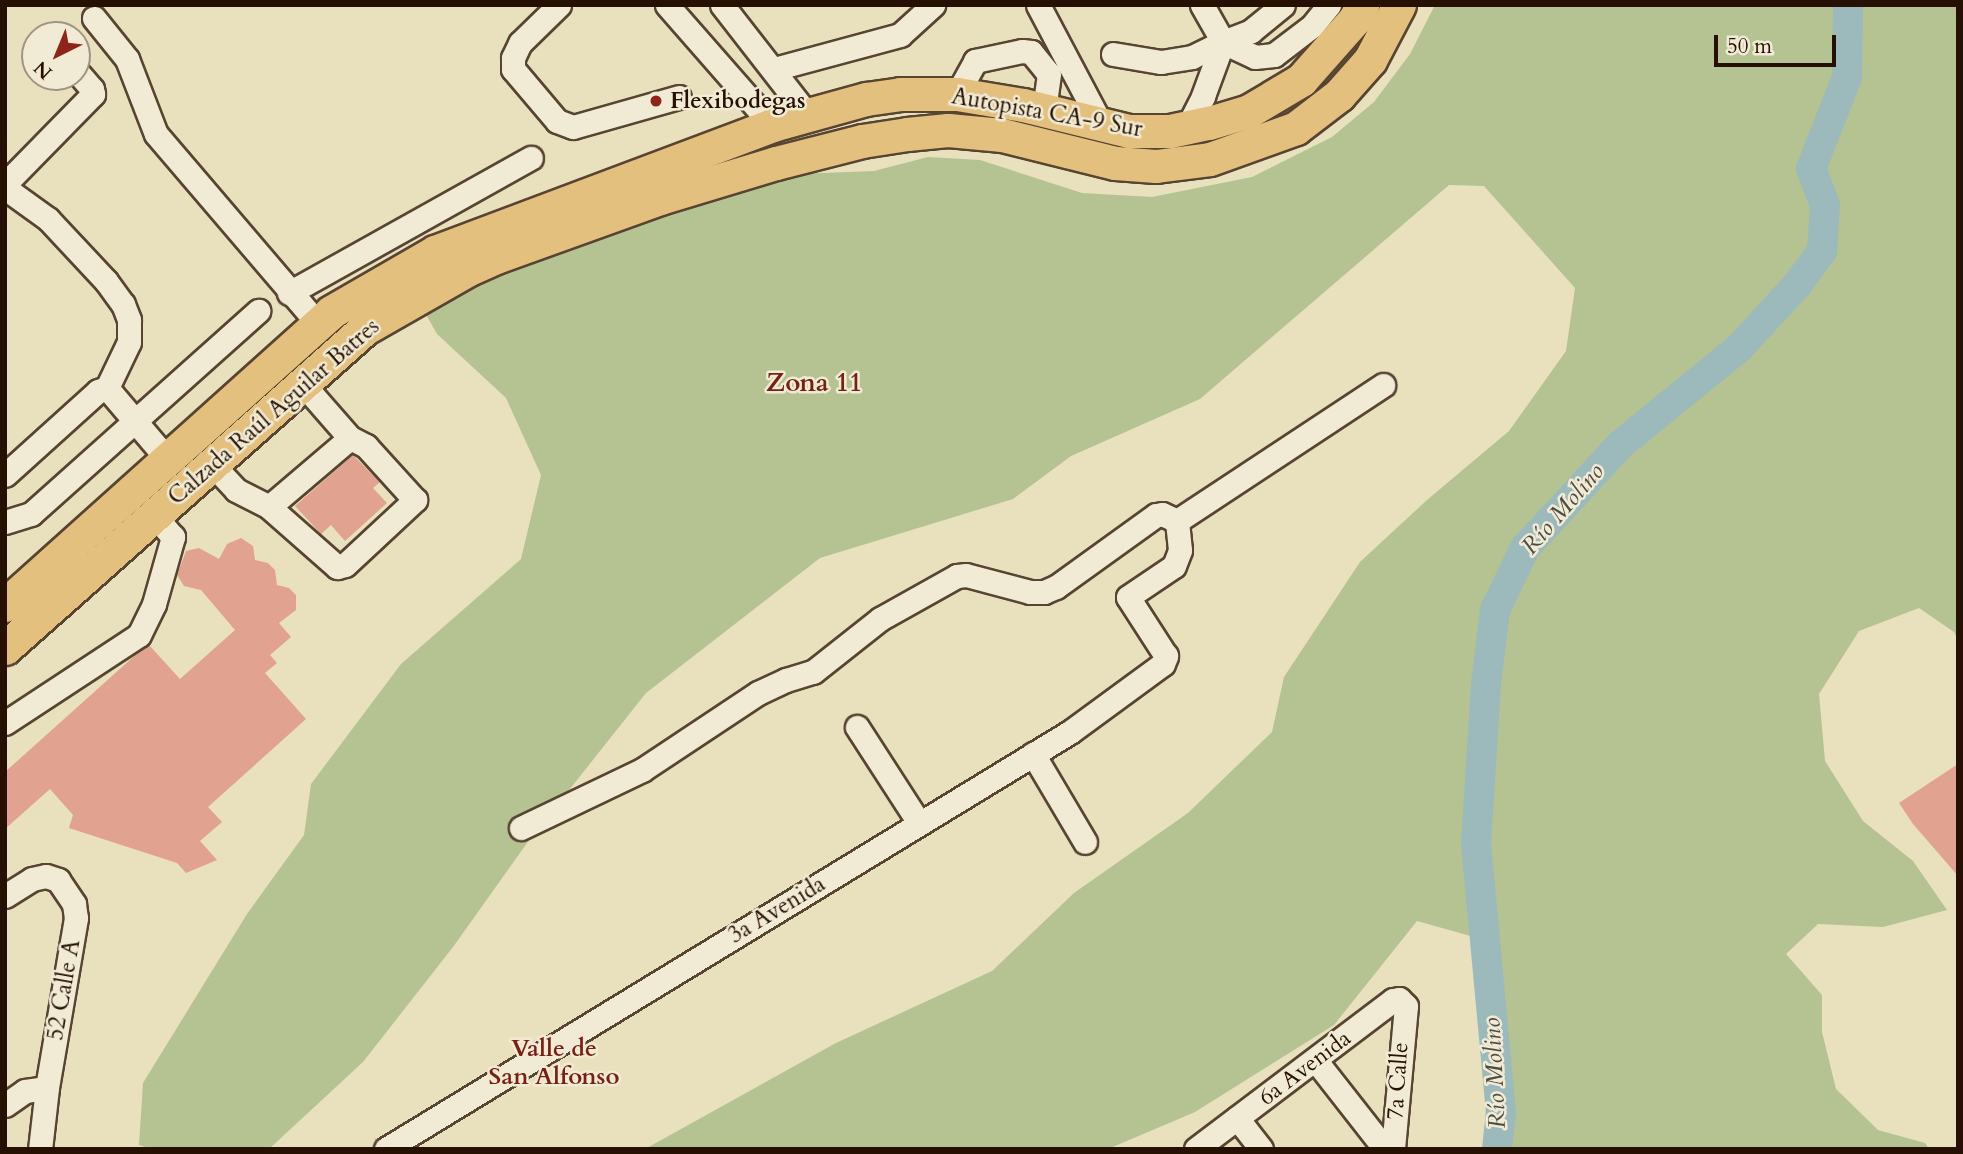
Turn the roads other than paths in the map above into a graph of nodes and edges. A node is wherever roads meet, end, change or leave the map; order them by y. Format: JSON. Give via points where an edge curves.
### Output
{"nodes":[{"id":1,"x":558,"y":5,"type":"edge"},
{"id":2,"x":667,"y":5,"type":"edge"},
{"id":3,"x":722,"y":5,"type":"edge"},
{"id":4,"x":933,"y":5,"type":"edge"},
{"id":5,"x":1038,"y":5,"type":"edge"},
{"id":6,"x":1202,"y":5,"type":"edge"},
{"id":7,"x":1283,"y":5,"type":"edge"},
{"id":8,"x":1329,"y":5,"type":"edge"},
{"id":9,"x":1362,"y":5,"type":"edge"},
{"id":10,"x":1399,"y":5,"type":"edge"},
{"id":11,"x":94,"y":18,"type":"dead end"},
{"id":12,"x":1223,"y":42,"type":"junction"},
{"id":13,"x":1113,"y":54,"type":"dead end"},
{"id":14,"x":774,"y":69,"type":"junction"},
{"id":15,"x":91,"y":88,"type":"edge"},
{"id":16,"x":957,"y":94,"type":"junction"},
{"id":17,"x":679,"y":97,"type":"dead end"},
{"id":18,"x":1044,"y":110,"type":"junction"},
{"id":19,"x":807,"y":114,"type":"junction"},
{"id":20,"x":1101,"y":124,"type":"junction"},
{"id":21,"x":772,"y":125,"type":"junction"},
{"id":22,"x":1187,"y":128,"type":"junction"},
{"id":23,"x":531,"y":158,"type":"dead end"},
{"id":24,"x":776,"y":163,"type":"junction"},
{"id":25,"x":5,"y":186,"type":"edge"},
{"id":26,"x":289,"y":293,"type":"junction"},
{"id":27,"x":258,"y":311,"type":"dead end"},
{"id":28,"x":317,"y":324,"type":"junction"},
{"id":29,"x":302,"y":383,"type":"junction"},
{"id":30,"x":1383,"y":385,"type":"dead end"},
{"id":31,"x":107,"y":388,"type":"junction"},
{"id":32,"x":136,"y":420,"type":"junction"},
{"id":33,"x":350,"y":438,"type":"junction"},
{"id":34,"x":169,"y":461,"type":"junction"},
{"id":35,"x":212,"y":464,"type":"junction"},
{"id":36,"x":5,"y":475,"type":"edge"},
{"id":37,"x":269,"y":507,"type":"junction"},
{"id":38,"x":154,"y":515,"type":"junction"},
{"id":39,"x":1177,"y":521,"type":"junction"},
{"id":40,"x":5,"y":522,"type":"edge"},
{"id":41,"x":5,"y":605,"type":"edge"},
{"id":42,"x":5,"y":648,"type":"edge"},
{"id":43,"x":5,"y":723,"type":"edge"},
{"id":44,"x":857,"y":727,"type":"dead end"},
{"id":45,"x":1033,"y":754,"type":"junction"},
{"id":46,"x":919,"y":823,"type":"junction"},
{"id":47,"x":520,"y":828,"type":"dead end"},
{"id":48,"x":1085,"y":842,"type":"dead end"},
{"id":49,"x":11,"y":892,"type":"edge"},
{"id":50,"x":1404,"y":1014,"type":"joint"},
{"id":51,"x":1316,"y":1061,"type":"junction"},
{"id":52,"x":47,"y":1088,"type":"junction"},
{"id":53,"x":5,"y":1105,"type":"edge"},
{"id":54,"x":1237,"y":1118,"type":"junction"},
{"id":55,"x":40,"y":1149,"type":"edge"},
{"id":56,"x":386,"y":1149,"type":"edge"},
{"id":57,"x":1196,"y":1149,"type":"edge"},
{"id":58,"x":1261,"y":1149,"type":"edge"},
{"id":59,"x":1385,"y":1149,"type":"edge"},
{"id":60,"x":1393,"y":1149,"type":"edge"}],
"edges":[{"from":1,"to":17,"type":"street","via":[[520,43],[513,58],[513,69],[557,121],[573,127]]},
{"from":2,"to":21,"type":"street"},
{"from":3,"to":14,"type":"street"},
{"from":4,"to":14,"type":"street","via":[[900,35]]},
{"from":5,"to":20,"type":"street"},
{"from":6,"to":12,"type":"street"},
{"from":7,"to":12,"type":"street","via":[[1251,31]]},
{"from":8,"to":12,"type":"street","via":[[1312,26],[1274,55],[1255,57]]},
{"from":9,"to":22,"type":"highway","name":"Autopista CA-9 Sur","via":[[1301,80],[1249,111]]},
{"from":10,"to":24,"type":"highway","name":"Autopista CA-9 Sur","via":[[1370,60],[1339,95],[1296,128],[1210,159],[1156,166],[1115,163],[1002,135],[948,130],[862,141]]},
{"from":11,"to":26,"type":"street","via":[[127,59],[156,135]]},
{"from":12,"to":13,"type":"street","via":[[1192,57],[1161,62]]},
{"from":12,"to":22,"type":"street"},
{"from":14,"to":19,"type":"street"},
{"from":15,"to":25,"type":"street","via":[[93,94]]},
{"from":16,"to":18,"type":"highway","name":"Autopista CA-9 Sur"},
{"from":16,"to":18,"type":"street","via":[[975,61],[1031,52],[1049,74]]},
{"from":16,"to":19,"type":"highway","name":"Autopista CA-9 Sur","via":[[900,94]]},
{"from":18,"to":20,"type":"highway","name":"Autopista CA-9 Sur"},
{"from":19,"to":21,"type":"highway","name":"Autopista CA-9 Sur"},
{"from":20,"to":22,"type":"highway","name":"Autopista CA-9 Sur","via":[[1129,131]]},
{"from":21,"to":24,"type":"highway"},
{"from":21,"to":28,"type":"highway","name":"Calzada Raúl Aguilar Batres","via":[[435,253],[386,278]]},
{"from":23,"to":26,"type":"street"},
{"from":24,"to":29,"type":"highway","name":"Calzada Raúl Aguilar Batres","via":[[660,198],[467,270],[364,329]]},
{"from":25,"to":31,"type":"street","via":[[48,219],[122,304],[129,320],[130,342]]},
{"from":26,"to":28,"type":"street"},
{"from":27,"to":32,"type":"street"},
{"from":28,"to":34,"type":"highway","name":"Calzada Raúl Aguilar Batres"},
{"from":29,"to":33,"type":"street"},
{"from":29,"to":35,"type":"highway","name":"Calzada Raúl Aguilar Batres"},
{"from":30,"to":39,"type":"street"},
{"from":31,"to":32,"type":"street"},
{"from":31,"to":36,"type":"street","via":[[98,391]]},
{"from":32,"to":34,"type":"street"},
{"from":32,"to":40,"type":"street","via":[[31,514]]},
{"from":33,"to":37,"type":"street"},
{"from":33,"to":37,"type":"street","via":[[366,446],[415,500],[345,565],[337,567],[321,556]]},
{"from":34,"to":41,"type":"highway","name":"Calzada Raúl Aguilar Batres"},
{"from":35,"to":37,"type":"street","via":[[236,490]]},
{"from":35,"to":38,"type":"highway","name":"Calzada Raúl Aguilar Batres"},
{"from":38,"to":42,"type":"highway","name":"Calzada Raúl Aguilar Batres"},
{"from":38,"to":43,"type":"street","via":[[173,537],[155,604],[139,635]]},
{"from":39,"to":45,"type":"street","name":"3a Avenida","via":[[1180,550],[1174,566],[1128,597],[1166,656],[1163,663]]},
{"from":39,"to":47,"type":"street","via":[[1156,515],[1044,592],[957,576],[880,618],[813,672],[758,693],[642,771]]},
{"from":44,"to":46,"type":"street"},
{"from":45,"to":46,"type":"street","name":"3a Avenida"},
{"from":45,"to":48,"type":"street"},
{"from":46,"to":56,"type":"street","name":"3a Avenida"},
{"from":49,"to":52,"type":"street","name":"52 Calle A","via":[[46,876],[58,880],[74,904],[76,918]]},
{"from":50,"to":51,"type":"street","name":"6a Avenida","via":[[1403,1001],[1393,1000]]},
{"from":50,"to":60,"type":"street","name":"7a Calle"},
{"from":51,"to":54,"type":"street","name":"6a Avenida"},
{"from":51,"to":59,"type":"street"},
{"from":52,"to":53,"type":"street","via":[[25,1091]]},
{"from":52,"to":55,"type":"street","name":"52 Calle A"},
{"from":54,"to":57,"type":"street","name":"6a Avenida"},
{"from":54,"to":58,"type":"street"}]}
